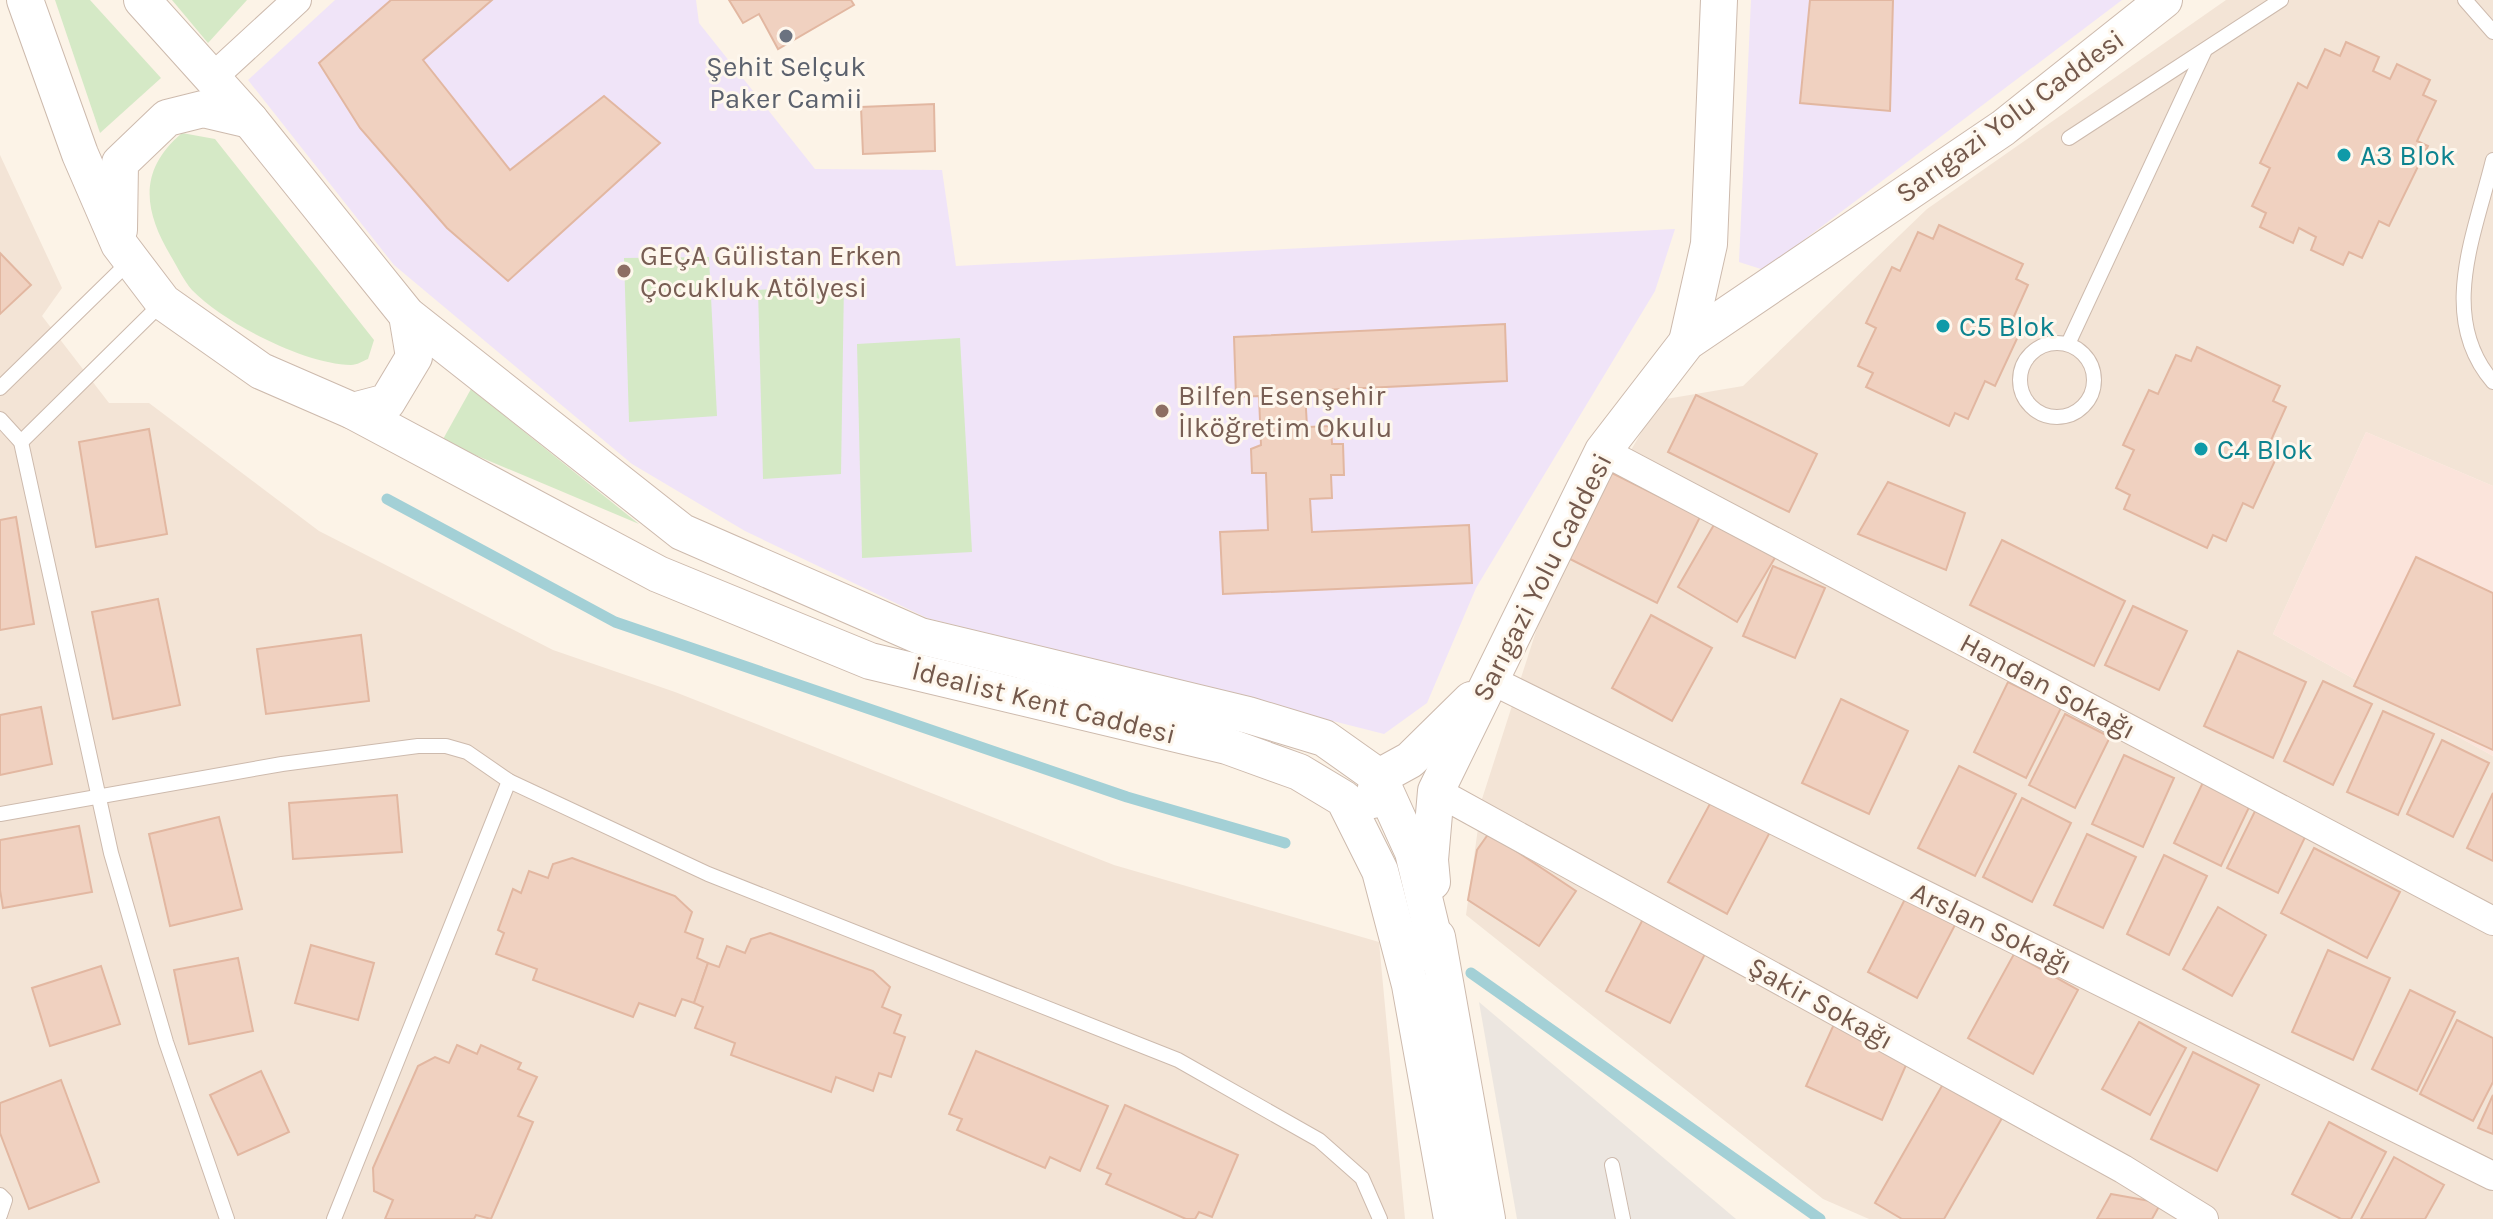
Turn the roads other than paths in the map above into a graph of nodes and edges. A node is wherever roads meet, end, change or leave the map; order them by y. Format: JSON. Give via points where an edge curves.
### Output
{"nodes":[{"id":1,"x":25,"y":0,"type":"edge"},
{"id":2,"x":142,"y":0,"type":"edge"},
{"id":3,"x":297,"y":0,"type":"edge"},
{"id":4,"x":1719,"y":0,"type":"edge"},
{"id":5,"x":2164,"y":0,"type":"edge"},
{"id":6,"x":2281,"y":0,"type":"edge"},
{"id":7,"x":2465,"y":0,"type":"edge"},
{"id":8,"x":2493,"y":32,"type":"edge"},
{"id":9,"x":2204,"y":52,"type":"junction"},
{"id":10,"x":212,"y":78,"type":"junction"},
{"id":11,"x":250,"y":120,"type":"junction"},
{"id":12,"x":2069,"y":138,"type":"dead end"},
{"id":13,"x":2493,"y":160,"type":"edge"},
{"id":14,"x":125,"y":252,"type":"junction"},
{"id":15,"x":163,"y":302,"type":"junction"},
{"id":16,"x":407,"y":315,"type":"junction"},
{"id":17,"x":1687,"y":342,"type":"junction"},
{"id":18,"x":2068,"y":344,"type":"junction"},
{"id":19,"x":2493,"y":382,"type":"edge"},
{"id":20,"x":0,"y":388,"type":"edge"},
{"id":21,"x":353,"y":411,"type":"junction"},
{"id":22,"x":0,"y":419,"type":"edge"},
{"id":23,"x":21,"y":442,"type":"junction"},
{"id":24,"x":1603,"y":451,"type":"junction"},
{"id":25,"x":1491,"y":680,"type":"junction"},
{"id":26,"x":1379,"y":777,"type":"junction"},
{"id":27,"x":509,"y":781,"type":"junction"},
{"id":28,"x":1436,"y":791,"type":"junction"},
{"id":29,"x":99,"y":797,"type":"junction"},
{"id":30,"x":0,"y":814,"type":"edge"},
{"id":31,"x":1380,"y":871,"type":"junction"},
{"id":32,"x":2493,"y":921,"type":"edge"},
{"id":33,"x":1439,"y":960,"type":"junction"},
{"id":34,"x":1612,"y":1165,"type":"dead end"},
{"id":35,"x":2493,"y":1176,"type":"edge"},
{"id":36,"x":0,"y":1195,"type":"edge"},
{"id":37,"x":0,"y":1215,"type":"edge"},
{"id":38,"x":227,"y":1219,"type":"edge"},
{"id":39,"x":334,"y":1219,"type":"edge"},
{"id":40,"x":1380,"y":1219,"type":"edge"},
{"id":41,"x":1452,"y":1219,"type":"edge"},
{"id":42,"x":1487,"y":1219,"type":"edge"},
{"id":43,"x":1623,"y":1219,"type":"edge"},
{"id":44,"x":2204,"y":1219,"type":"edge"}],
"edges":[{"from":1,"to":14,"type":"street","name":"İdealist Kent Caddesi","via":[[80,154]]},
{"from":2,"to":10,"type":"street","name":"İdealist Kent Caddesi"},
{"from":3,"to":10,"type":"street"},
{"from":4,"to":17,"type":"street","via":[[1709,244]]},
{"from":5,"to":17,"type":"street","name":"Sarıgazi Yolu Caddesi","via":[[2003,128]]},
{"from":6,"to":9,"type":"lane"},
{"from":7,"to":8,"type":"lane"},
{"from":9,"to":12,"type":"lane"},
{"from":9,"to":18,"type":"lane"},
{"from":10,"to":11,"type":"street","name":"İdealist Kent Caddesi"},
{"from":11,"to":14,"type":"street","via":[[203,109],[167,118],[120,163]]},
{"from":11,"to":16,"type":"street","name":"İdealist Kent Caddesi"},
{"from":13,"to":19,"type":"lane","via":[[2462,288],[2467,336]]},
{"from":14,"to":15,"type":"street","name":"İdealist Kent Caddesi"},
{"from":14,"to":20,"type":"lane"},
{"from":15,"to":21,"type":"street","name":"İdealist Kent Caddesi","via":[[261,371]]},
{"from":15,"to":23,"type":"lane"},
{"from":16,"to":21,"type":"street","name":"İdealist Kent Caddesi","via":[[414,357],[387,402]]},
{"from":16,"to":26,"type":"street","name":"İdealist Kent Caddesi","via":[[682,532],[920,636],[1324,738]]},
{"from":17,"to":24,"type":"street","name":"Sarıgazi Yolu Caddesi"},
{"from":18,"to":18,"type":"lane","via":[[2039,347],[2021,368],[2024,397],[2046,415],[2074,412],[2092,391],[2089,362]]},
{"from":21,"to":31,"type":"street","name":"İdealist Kent Caddesi","via":[[658,574],[870,661],[1227,746],[1299,772],[1344,799]]},
{"from":22,"to":23,"type":"lane"},
{"from":23,"to":29,"type":"lane"},
{"from":24,"to":25,"type":"street","name":"Sarıgazi Yolu Caddesi"},
{"from":24,"to":32,"type":"street","name":"Handan Sokağı"},
{"from":25,"to":26,"type":"street","via":[[1410,760]]},
{"from":25,"to":28,"type":"street","name":"Sarıgazi Yolu Caddesi"},
{"from":25,"to":35,"type":"street","name":"Arslan Sokağı"},
{"from":26,"to":31,"type":"street","via":[[1367,818]]},
{"from":26,"to":33,"type":"street","via":[[1413,852]]},
{"from":27,"to":29,"type":"lane","via":[[467,752],[418,746]]},
{"from":27,"to":39,"type":"lane"},
{"from":27,"to":40,"type":"lane","via":[[708,874],[1178,1060],[1319,1140],[1362,1178]]},
{"from":28,"to":33,"type":"street","name":"Sarıgazi Yolu Caddesi","via":[[1430,860]]},
{"from":28,"to":44,"type":"street","name":"Şakir Sokağı","via":[[2110,1162]]},
{"from":29,"to":30,"type":"lane"},
{"from":29,"to":38,"type":"lane","via":[[153,1000]]},
{"from":31,"to":41,"type":"street","name":"İdealist Kent Caddesi","via":[[1410,985]]},
{"from":33,"to":42,"type":"street","name":"Sarıgazi Yolu Caddesi"},
{"from":34,"to":43,"type":"lane"},
{"from":36,"to":37,"type":"lane","via":[[5,1200]]}]}
